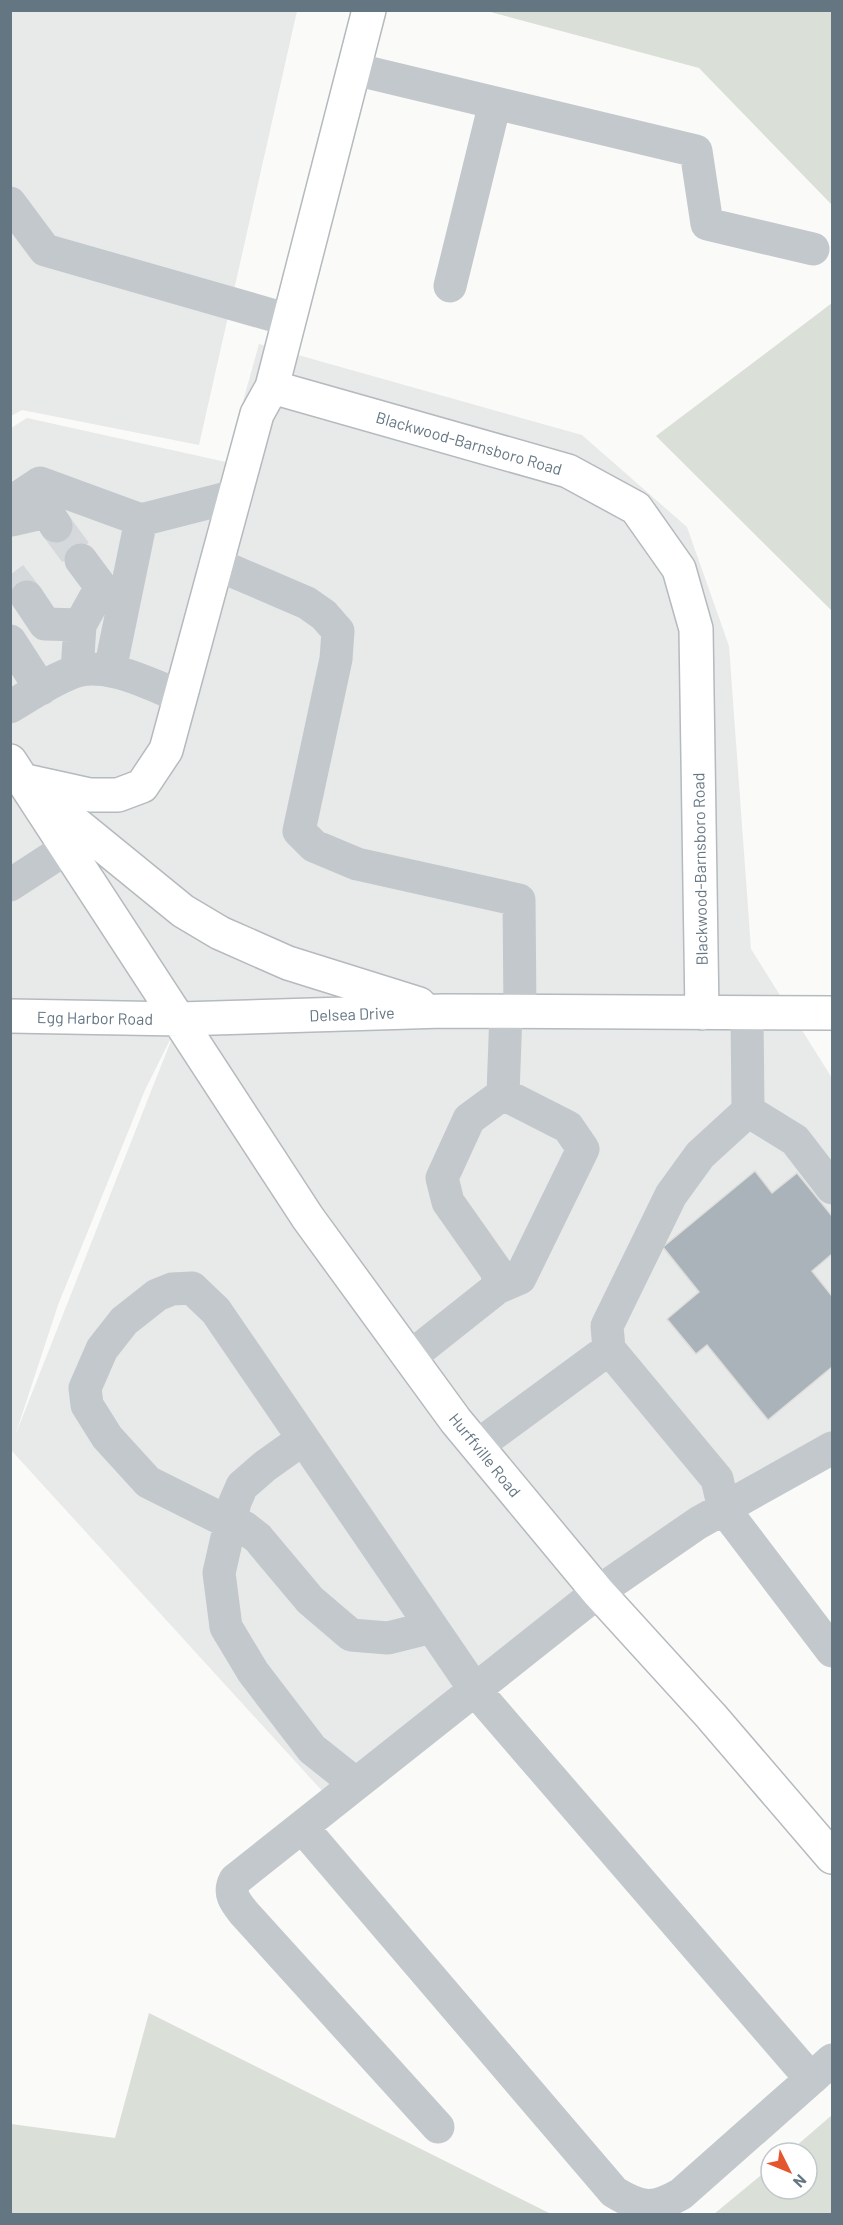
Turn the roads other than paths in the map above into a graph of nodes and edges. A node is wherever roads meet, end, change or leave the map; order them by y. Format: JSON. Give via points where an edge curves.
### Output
{"nodes":[{"id":1,"x":369,"y":10,"type":"edge"},
{"id":2,"x":354,"y":69,"type":"junction"},
{"id":3,"x":495,"y":103,"type":"junction"},
{"id":4,"x":10,"y":203,"type":"edge"},
{"id":5,"x":813,"y":249,"type":"dead end"},
{"id":6,"x":450,"y":286,"type":"dead end"},
{"id":7,"x":289,"y":321,"type":"junction"},
{"id":8,"x":272,"y":387,"type":"junction"},
{"id":9,"x":235,"y":496,"type":"junction"},
{"id":10,"x":11,"y":516,"type":"edge"},
{"id":11,"x":141,"y":520,"type":"junction"},
{"id":12,"x":57,"y":526,"type":"tunnel mouth"},
{"id":13,"x":81,"y":560,"type":"tunnel mouth"},
{"id":14,"x":216,"y":564,"type":"junction"},
{"id":15,"x":27,"y":597,"type":"tunnel mouth"},
{"id":16,"x":80,"y":625,"type":"junction"},
{"id":17,"x":10,"y":641,"type":"edge"},
{"id":18,"x":110,"y":670,"type":"junction"},
{"id":19,"x":78,"y":671,"type":"junction"},
{"id":20,"x":41,"y":689,"type":"junction"},
{"id":21,"x":180,"y":696,"type":"junction"},
{"id":22,"x":10,"y":707,"type":"edge"},
{"id":23,"x":16,"y":771,"type":"edge"},
{"id":24,"x":67,"y":848,"type":"junction"},
{"id":25,"x":10,"y":885,"type":"edge"},
{"id":26,"x":443,"y":1011,"type":"junction"},
{"id":27,"x":513,"y":1012,"type":"junction"},
{"id":28,"x":702,"y":1013,"type":"junction"},
{"id":29,"x":747,"y":1013,"type":"junction"},
{"id":30,"x":832,"y":1013,"type":"edge"},
{"id":31,"x":10,"y":1016,"type":"edge"},
{"id":32,"x":180,"y":1019,"type":"junction"},
{"id":33,"x":502,"y":1094,"type":"junction"},
{"id":34,"x":748,"y":1111,"type":"junction"},
{"id":35,"x":832,"y":1188,"type":"edge"},
{"id":36,"x":497,"y":1288,"type":"junction"},
{"id":37,"x":609,"y":1350,"type":"junction"},
{"id":38,"x":410,"y":1358,"type":"junction"},
{"id":39,"x":303,"y":1439,"type":"junction"},
{"id":40,"x":477,"y":1446,"type":"junction"},
{"id":41,"x":832,"y":1448,"type":"edge"},
{"id":42,"x":724,"y":1509,"type":"junction"},
{"id":43,"x":230,"y":1523,"type":"junction"},
{"id":44,"x":598,"y":1592,"type":"junction"},
{"id":45,"x":432,"y":1627,"type":"junction"},
{"id":46,"x":832,"y":1651,"type":"edge"},
{"id":47,"x":475,"y":1690,"type":"junction"},
{"id":48,"x":356,"y":1784,"type":"junction"},
{"id":49,"x":302,"y":1827,"type":"junction"},
{"id":50,"x":832,"y":1857,"type":"edge"},
{"id":51,"x":822,"y":2069,"type":"edge"},
{"id":52,"x":438,"y":2127,"type":"dead end"}],
"edges":[{"from":1,"to":2,"type":"main road"},
{"from":2,"to":3,"type":"lane"},
{"from":2,"to":7,"type":"main road"},
{"from":3,"to":5,"type":"lane","via":[[696,151],[707,224]]},
{"from":3,"to":6,"type":"lane"},
{"from":4,"to":7,"type":"lane","via":[[45,250]]},
{"from":7,"to":8,"type":"main road"},
{"from":8,"to":9,"type":"main road","via":[[257,414]]},
{"from":8,"to":28,"type":"main road","name":"Blackwood-Barnsboro Road","via":[[568,471],[636,508],[679,569],[696,629]]},
{"from":9,"to":11,"type":"lane"},
{"from":9,"to":14,"type":"main road"},
{"from":10,"to":11,"type":"lane","via":[[40,483]]},
{"from":10,"to":12,"type":"lane","via":[[47,512]]},
{"from":11,"to":18,"type":"lane"},
{"from":13,"to":16,"type":"lane","via":[[100,587]]},
{"from":14,"to":21,"type":"main road"},
{"from":14,"to":27,"type":"lane","via":[[307,603],[338,631],[336,659],[298,831],[314,846],[357,864],[519,900]]},
{"from":15,"to":16,"type":"lane","via":[[45,624]]},
{"from":16,"to":19,"type":"lane"},
{"from":17,"to":20,"type":"lane"},
{"from":18,"to":19,"type":"lane"},
{"from":18,"to":21,"type":"lane"},
{"from":19,"to":20,"type":"lane"},
{"from":20,"to":22,"type":"lane"},
{"from":21,"to":23,"type":"main road","via":[[166,750],[142,786],[118,795],[90,795]]},
{"from":23,"to":24,"type":"main road"},
{"from":23,"to":26,"type":"main road","via":[[183,911],[220,933],[288,963]]},
{"from":24,"to":25,"type":"lane"},
{"from":24,"to":32,"type":"main road"},
{"from":26,"to":27,"type":"main road","name":"Delsea Drive"},
{"from":26,"to":32,"type":"main road","name":"Delsea Drive"},
{"from":27,"to":28,"type":"main road","name":"Delsea Drive"},
{"from":27,"to":33,"type":"lane"},
{"from":28,"to":29,"type":"main road","name":"Delsea Drive"},
{"from":29,"to":30,"type":"main road","name":"Delsea Drive"},
{"from":29,"to":34,"type":"lane"},
{"from":31,"to":32,"type":"main road","name":"Egg Harbor Road"},
{"from":32,"to":38,"type":"main road","name":"Hurffville Road","via":[[308,1218]]},
{"from":33,"to":36,"type":"lane","via":[[469,1119],[442,1178],[448,1202],[498,1273]]},
{"from":33,"to":36,"type":"lane","via":[[568,1127],[583,1149],[520,1278]]},
{"from":34,"to":35,"type":"lane","via":[[795,1140]]},
{"from":34,"to":37,"type":"lane","via":[[700,1155],[671,1195],[607,1326]]},
{"from":36,"to":38,"type":"lane"},
{"from":37,"to":40,"type":"lane"},
{"from":37,"to":42,"type":"lane","via":[[717,1479]]},
{"from":38,"to":40,"type":"main road","name":"Hurffville Road"},
{"from":39,"to":43,"type":"lane","via":[[242,1486]]},
{"from":39,"to":43,"type":"lane","via":[[216,1311],[192,1288],[157,1295],[124,1321],[102,1349],[85,1388],[87,1405],[107,1437],[148,1482]]},
{"from":39,"to":45,"type":"lane"},
{"from":40,"to":44,"type":"main road","name":"Hurffville Road"},
{"from":41,"to":42,"type":"lane"},
{"from":42,"to":44,"type":"lane"},
{"from":42,"to":46,"type":"lane"},
{"from":43,"to":45,"type":"lane","via":[[258,1538],[310,1600],[351,1635],[388,1638]]},
{"from":43,"to":48,"type":"lane","via":[[219,1573],[226,1627],[253,1672],[312,1749]]},
{"from":44,"to":47,"type":"lane"},
{"from":44,"to":50,"type":"main road","name":"Hurffville Road"},
{"from":45,"to":47,"type":"lane"},
{"from":47,"to":48,"type":"lane"},
{"from":47,"to":51,"type":"lane"},
{"from":48,"to":49,"type":"lane"},
{"from":49,"to":51,"type":"lane","via":[[614,2192],[631,2203],[646,2207],[664,2204],[681,2194]]},
{"from":49,"to":52,"type":"lane","via":[[235,1880],[231,1887],[233,1899]]}]}
